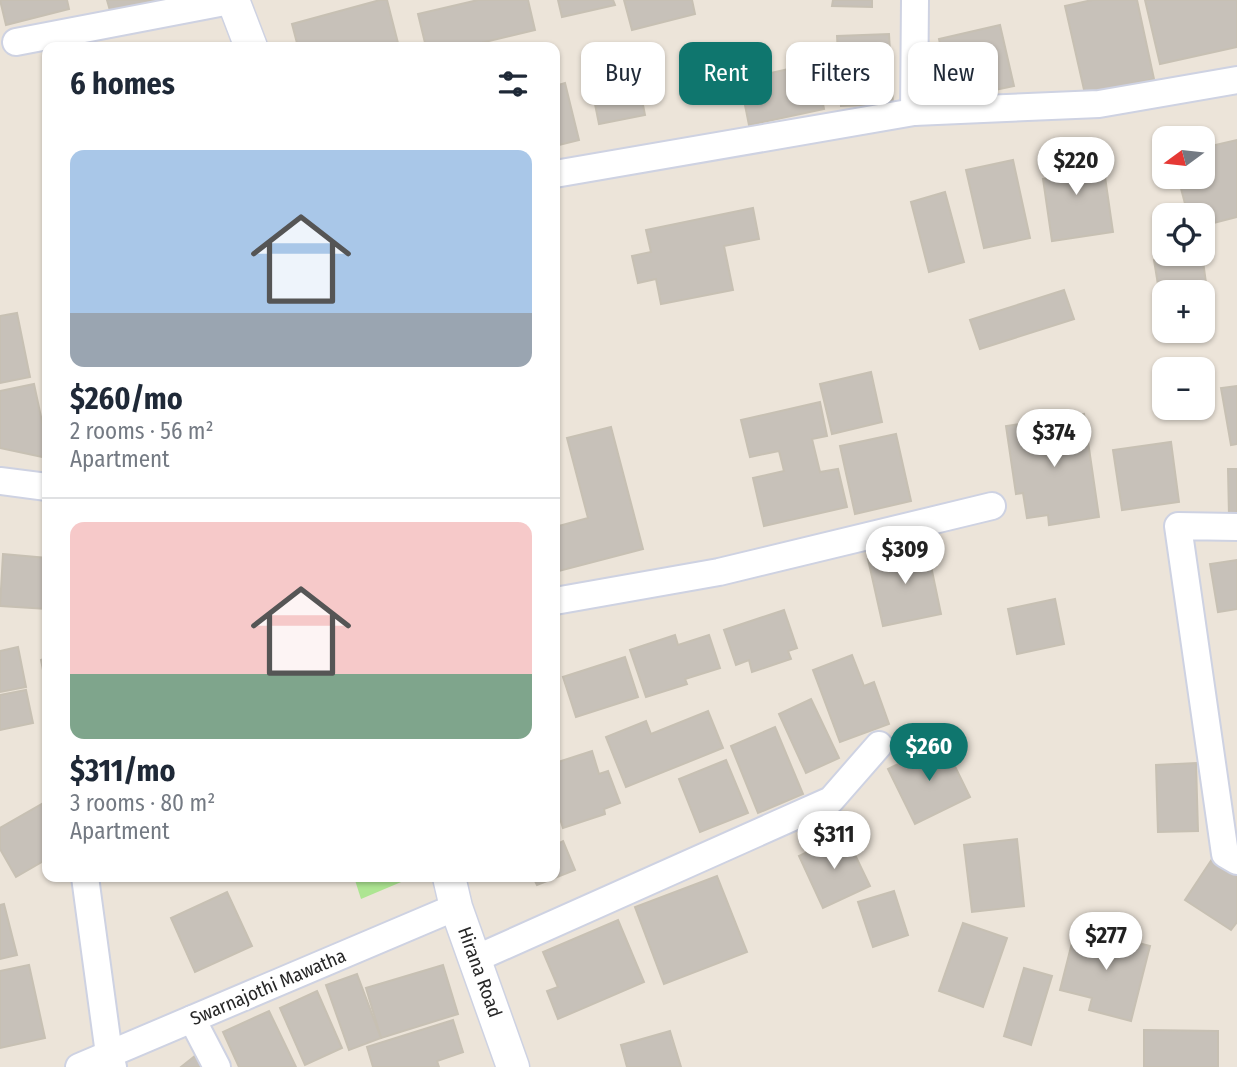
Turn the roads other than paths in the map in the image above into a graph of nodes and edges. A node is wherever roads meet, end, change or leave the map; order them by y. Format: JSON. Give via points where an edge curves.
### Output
{"nodes":[{"id":1,"x":915,"y":0,"type":"edge"},
{"id":2,"x":234,"y":1,"type":"edge"},
{"id":3,"x":16,"y":41,"type":"dead end"},
{"id":4,"x":249,"y":42,"type":"edge"},
{"id":5,"x":1237,"y":80,"type":"edge"},
{"id":6,"x":914,"y":112,"type":"junction"},
{"id":7,"x":560,"y":173,"type":"edge"},
{"id":8,"x":0,"y":481,"type":"edge"},
{"id":9,"x":42,"y":486,"type":"edge"},
{"id":10,"x":992,"y":506,"type":"dead end"},
{"id":11,"x":1237,"y":527,"type":"edge"},
{"id":12,"x":560,"y":600,"type":"edge"},
{"id":13,"x":879,"y":745,"type":"dead end"},
{"id":14,"x":1237,"y":861,"type":"edge"},
{"id":15,"x":86,"y":882,"type":"edge"},
{"id":16,"x":453,"y":892,"type":"edge"},
{"id":17,"x":475,"y":959,"type":"junction"},
{"id":18,"x":192,"y":1019,"type":"junction"},
{"id":19,"x":111,"y":1060,"type":"edge"},
{"id":20,"x":79,"y":1067,"type":"edge"},
{"id":21,"x":217,"y":1067,"type":"edge"},
{"id":22,"x":513,"y":1067,"type":"edge"}],
"edges":[{"from":1,"to":6,"type":"street"},
{"from":2,"to":3,"type":"street"},
{"from":2,"to":4,"type":"street"},
{"from":5,"to":6,"type":"street","via":[[1099,104]]},
{"from":6,"to":7,"type":"street"},
{"from":8,"to":9,"type":"street"},
{"from":10,"to":12,"type":"street","via":[[719,572]]},
{"from":11,"to":14,"type":"street","via":[[1178,526],[1225,854]]},
{"from":13,"to":17,"type":"street","via":[[831,800]]},
{"from":15,"to":19,"type":"street"},
{"from":16,"to":17,"type":"street","name":"Hirana Road"},
{"from":16,"to":18,"type":"street","name":"Swarnajothi Mawatha"},
{"from":17,"to":22,"type":"street","name":"Hirana Road"},
{"from":18,"to":19,"type":"street","name":"Swarnajothi Mawatha"},
{"from":18,"to":21,"type":"street"},
{"from":19,"to":20,"type":"street","name":"Swarnajothi Mawatha"}]}
